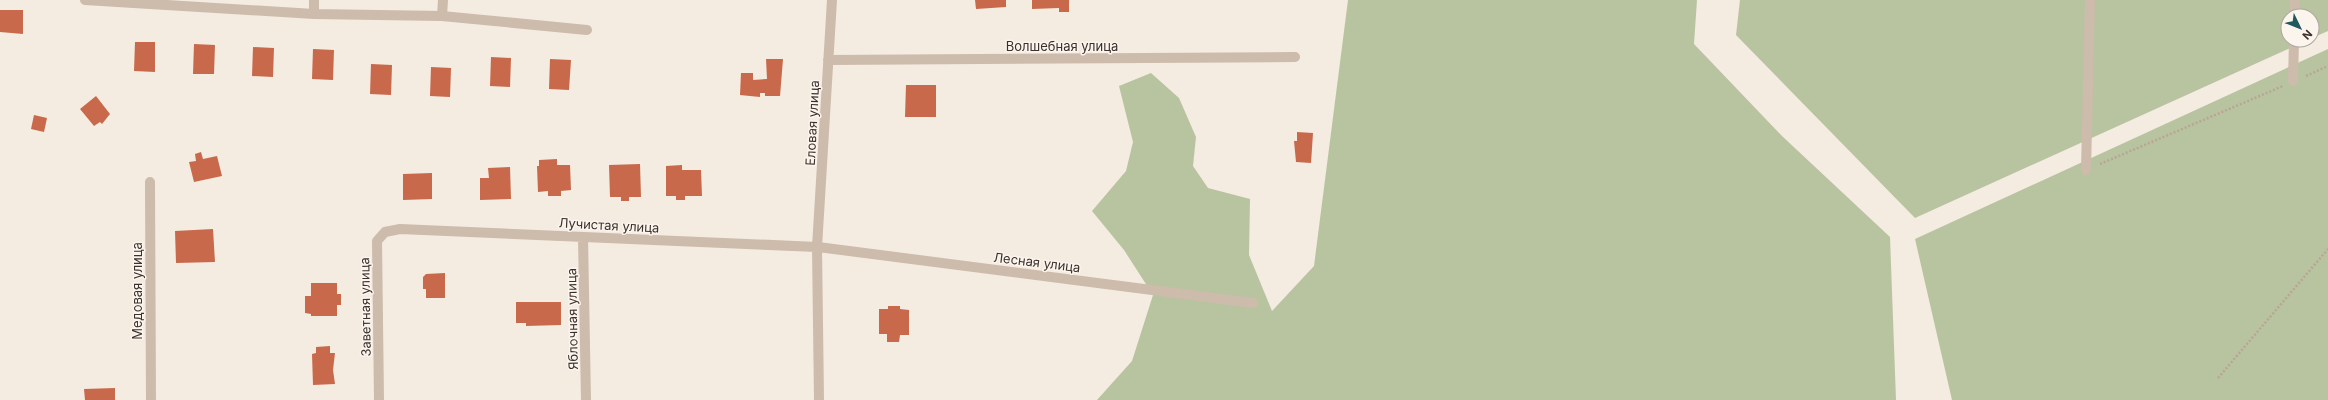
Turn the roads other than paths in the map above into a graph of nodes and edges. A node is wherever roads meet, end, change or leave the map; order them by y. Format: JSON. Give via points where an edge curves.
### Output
{"nodes":[{"id":1,"x":85,"y":0,"type":"edge"},
{"id":2,"x":314,"y":0,"type":"edge"},
{"id":3,"x":443,"y":0,"type":"edge"},
{"id":4,"x":832,"y":0,"type":"edge"},
{"id":5,"x":2090,"y":0,"type":"edge"},
{"id":6,"x":314,"y":14,"type":"junction"},
{"id":7,"x":442,"y":16,"type":"junction"},
{"id":8,"x":587,"y":30,"type":"dead end"},
{"id":9,"x":2294,"y":48,"type":"edge"},
{"id":10,"x":1295,"y":58,"type":"dead end"},
{"id":11,"x":828,"y":60,"type":"junction"},
{"id":12,"x":2293,"y":81,"type":"road end"},
{"id":13,"x":2086,"y":170,"type":"road end"},
{"id":14,"x":150,"y":182,"type":"dead end"},
{"id":15,"x":400,"y":229,"type":"joint"},
{"id":16,"x":584,"y":237,"type":"junction"},
{"id":17,"x":818,"y":247,"type":"junction"},
{"id":18,"x":1253,"y":303,"type":"dead end"},
{"id":19,"x":151,"y":400,"type":"edge"},
{"id":20,"x":379,"y":400,"type":"edge"},
{"id":21,"x":586,"y":400,"type":"edge"},
{"id":22,"x":819,"y":400,"type":"edge"}],
"edges":[{"from":1,"to":6,"type":"street"},
{"from":2,"to":6,"type":"street"},
{"from":3,"to":7,"type":"street"},
{"from":4,"to":11,"type":"street","name":"Еловая улица"},
{"from":5,"to":13,"type":"street"},
{"from":6,"to":7,"type":"street"},
{"from":7,"to":8,"type":"street"},
{"from":9,"to":12,"type":"street"},
{"from":10,"to":11,"type":"street","name":"Волшебная улица"},
{"from":11,"to":17,"type":"street","name":"Еловая улица"},
{"from":14,"to":19,"type":"street","name":"Медовая улица"},
{"from":15,"to":16,"type":"street","name":"Лучистая улица"},
{"from":15,"to":20,"type":"street","name":"Заветная улица","via":[[384,232],[377,241]]},
{"from":16,"to":17,"type":"street","name":"Лучистая улица"},
{"from":16,"to":21,"type":"street","name":"Яблочная улица"},
{"from":17,"to":18,"type":"street","name":"Лесная улица"},
{"from":17,"to":22,"type":"street","name":"Еловая улица"}]}
